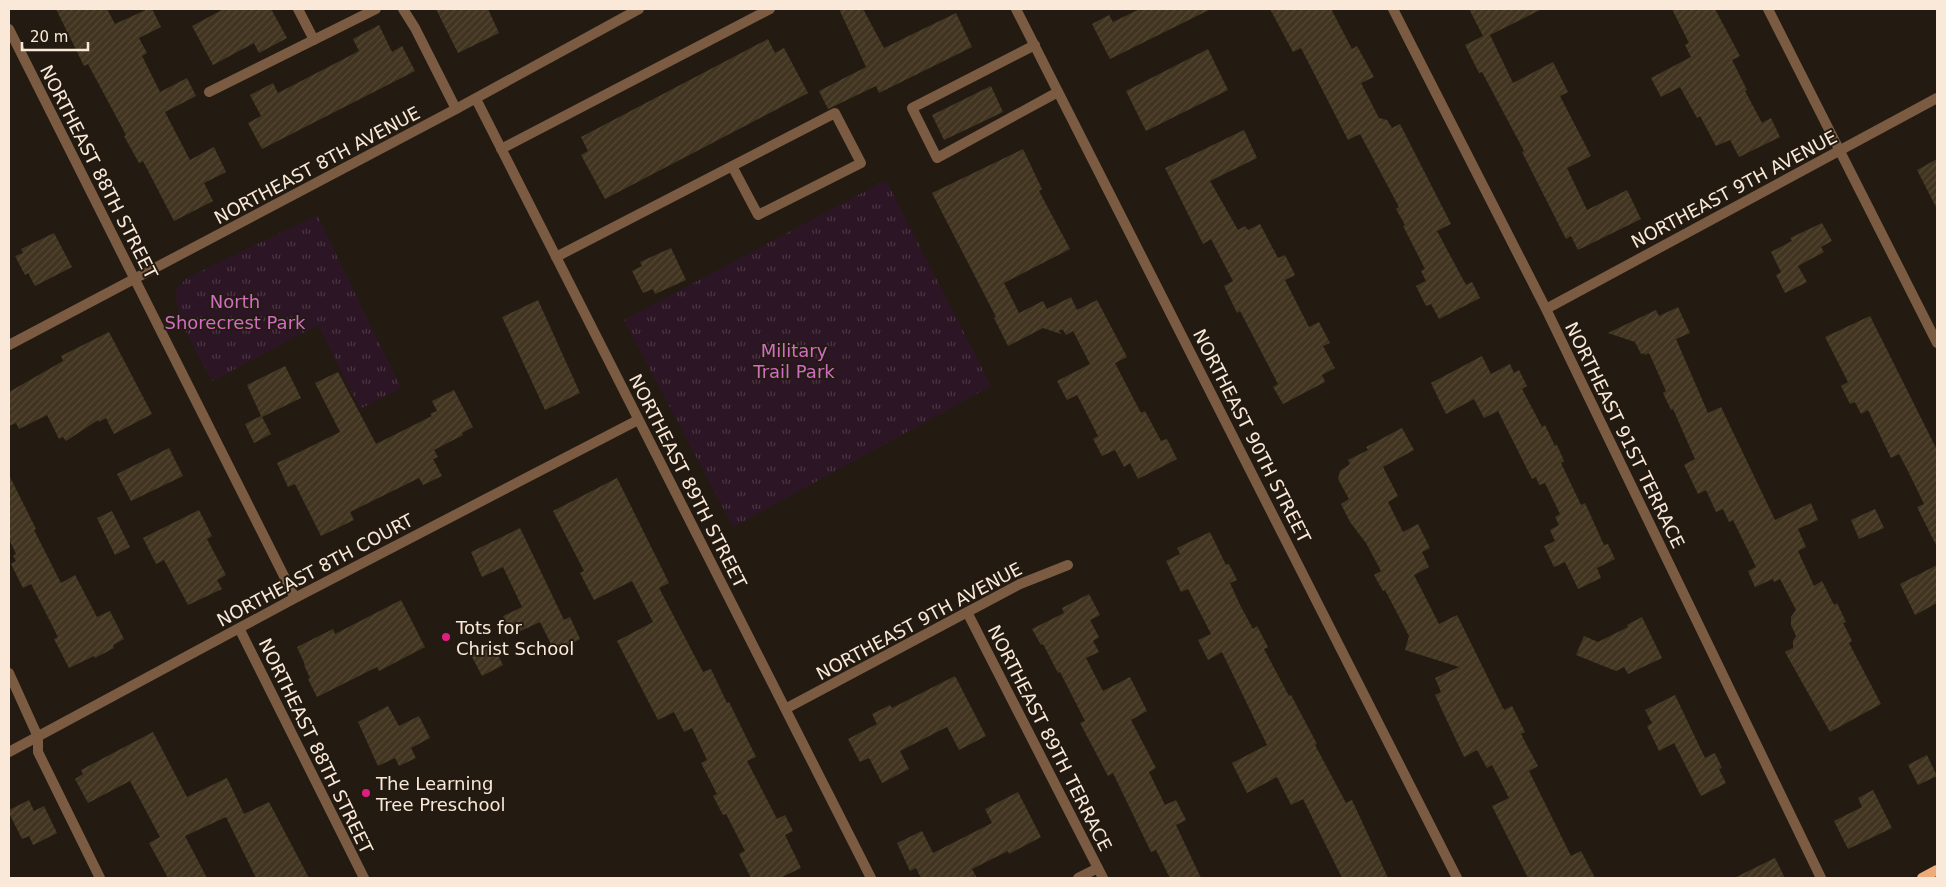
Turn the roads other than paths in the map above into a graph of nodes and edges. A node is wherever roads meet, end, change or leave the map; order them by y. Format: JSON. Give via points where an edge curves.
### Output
{"nodes":[{"id":1,"x":298,"y":9,"type":"edge"},
{"id":2,"x":376,"y":9,"type":"edge"},
{"id":3,"x":403,"y":9,"type":"edge"},
{"id":4,"x":639,"y":9,"type":"edge"},
{"id":5,"x":770,"y":9,"type":"edge"},
{"id":6,"x":1016,"y":9,"type":"edge"},
{"id":7,"x":1393,"y":9,"type":"edge"},
{"id":8,"x":1768,"y":9,"type":"edge"},
{"id":9,"x":9,"y":29,"type":"edge"},
{"id":10,"x":314,"y":40,"type":"junction"},
{"id":11,"x":1035,"y":45,"type":"junction"},
{"id":12,"x":209,"y":92,"type":"dead end"},
{"id":13,"x":1058,"y":92,"type":"junction"},
{"id":14,"x":1937,"y":98,"type":"edge"},
{"id":15,"x":476,"y":99,"type":"junction"},
{"id":16,"x":456,"y":109,"type":"junction"},
{"id":17,"x":501,"y":150,"type":"junction"},
{"id":18,"x":1840,"y":151,"type":"junction"},
{"id":19,"x":732,"y":166,"type":"junction"},
{"id":20,"x":556,"y":258,"type":"junction"},
{"id":21,"x":134,"y":280,"type":"junction"},
{"id":22,"x":1546,"y":309,"type":"junction"},
{"id":23,"x":1937,"y":343,"type":"edge"},
{"id":24,"x":9,"y":345,"type":"edge"},
{"id":25,"x":638,"y":420,"type":"junction"},
{"id":26,"x":1068,"y":565,"type":"dead end"},
{"id":27,"x":295,"y":598,"type":"junction"},
{"id":28,"x":967,"y":612,"type":"junction"},
{"id":29,"x":239,"y":628,"type":"junction"},
{"id":30,"x":9,"y":673,"type":"edge"},
{"id":31,"x":786,"y":708,"type":"junction"},
{"id":32,"x":38,"y":736,"type":"junction"},
{"id":33,"x":9,"y":752,"type":"edge"},
{"id":34,"x":1098,"y":868,"type":"junction"},
{"id":35,"x":1937,"y":870,"type":"edge"},
{"id":36,"x":100,"y":878,"type":"edge"},
{"id":37,"x":364,"y":878,"type":"edge"},
{"id":38,"x":871,"y":878,"type":"edge"},
{"id":39,"x":1078,"y":878,"type":"edge"},
{"id":40,"x":1103,"y":878,"type":"edge"},
{"id":41,"x":1457,"y":878,"type":"edge"},
{"id":42,"x":1821,"y":878,"type":"edge"},
{"id":43,"x":1922,"y":878,"type":"edge"}],
"edges":[{"from":1,"to":10,"type":"street"},
{"from":2,"to":10,"type":"street"},
{"from":3,"to":16,"type":"street"},
{"from":4,"to":15,"type":"street","name":"NORTHEAST 8TH AVENUE"},
{"from":5,"to":17,"type":"street"},
{"from":6,"to":11,"type":"street","name":"NORTHEAST 90TH STREET"},
{"from":7,"to":22,"type":"street","name":"NORTHEAST 91ST TERRACE"},
{"from":8,"to":18,"type":"street"},
{"from":9,"to":21,"type":"street","name":"NORTHEAST 88TH STREET"},
{"from":10,"to":12,"type":"street"},
{"from":11,"to":13,"type":"street","name":"NORTHEAST 90TH STREET"},
{"from":11,"to":13,"type":"street","via":[[912,108],[916,117],[937,158]]},
{"from":13,"to":41,"type":"street","name":"NORTHEAST 90TH STREET"},
{"from":14,"to":18,"type":"street","name":"NORTHEAST 9TH AVENUE"},
{"from":15,"to":16,"type":"street","name":"NORTHEAST 8TH AVENUE"},
{"from":15,"to":17,"type":"street","name":"NORTHEAST 89TH STREET"},
{"from":16,"to":21,"type":"street","name":"NORTHEAST 8TH AVENUE"},
{"from":17,"to":20,"type":"street","name":"NORTHEAST 89TH STREET"},
{"from":18,"to":22,"type":"street","name":"NORTHEAST 9TH AVENUE"},
{"from":18,"to":23,"type":"street"},
{"from":19,"to":19,"type":"street","via":[[835,113],[861,163],[758,215]]},
{"from":19,"to":20,"type":"street"},
{"from":20,"to":25,"type":"street","name":"NORTHEAST 89TH STREET"},
{"from":21,"to":24,"type":"street","name":"NORTHEAST 8TH AVENUE"},
{"from":21,"to":27,"type":"street","name":"NORTHEAST 88TH STREET"},
{"from":22,"to":42,"type":"street","name":"NORTHEAST 91ST TERRACE"},
{"from":25,"to":27,"type":"street","name":"NORTHEAST 8TH COURT"},
{"from":25,"to":31,"type":"street","name":"NORTHEAST 89TH STREET"},
{"from":26,"to":28,"type":"street","name":"NORTHEAST 9TH AVENUE","via":[[1020,584]]},
{"from":27,"to":29,"type":"street","name":"NORTHEAST 8TH COURT"},
{"from":28,"to":31,"type":"street","name":"NORTHEAST 9TH AVENUE"},
{"from":28,"to":34,"type":"street","name":"NORTHEAST 89TH TERRACE"},
{"from":29,"to":32,"type":"street","name":"NORTHEAST 8TH COURT"},
{"from":29,"to":37,"type":"street","name":"NORTHEAST 88TH STREET"},
{"from":30,"to":32,"type":"street"},
{"from":31,"to":38,"type":"street","name":"NORTHEAST 89TH STREET"},
{"from":32,"to":33,"type":"street","name":"NORTHEAST 8TH COURT"},
{"from":32,"to":36,"type":"street","via":[[38,752]]},
{"from":34,"to":39,"type":"street"},
{"from":34,"to":40,"type":"street","name":"NORTHEAST 89TH TERRACE"},
{"from":35,"to":43,"type":"street"}]}
